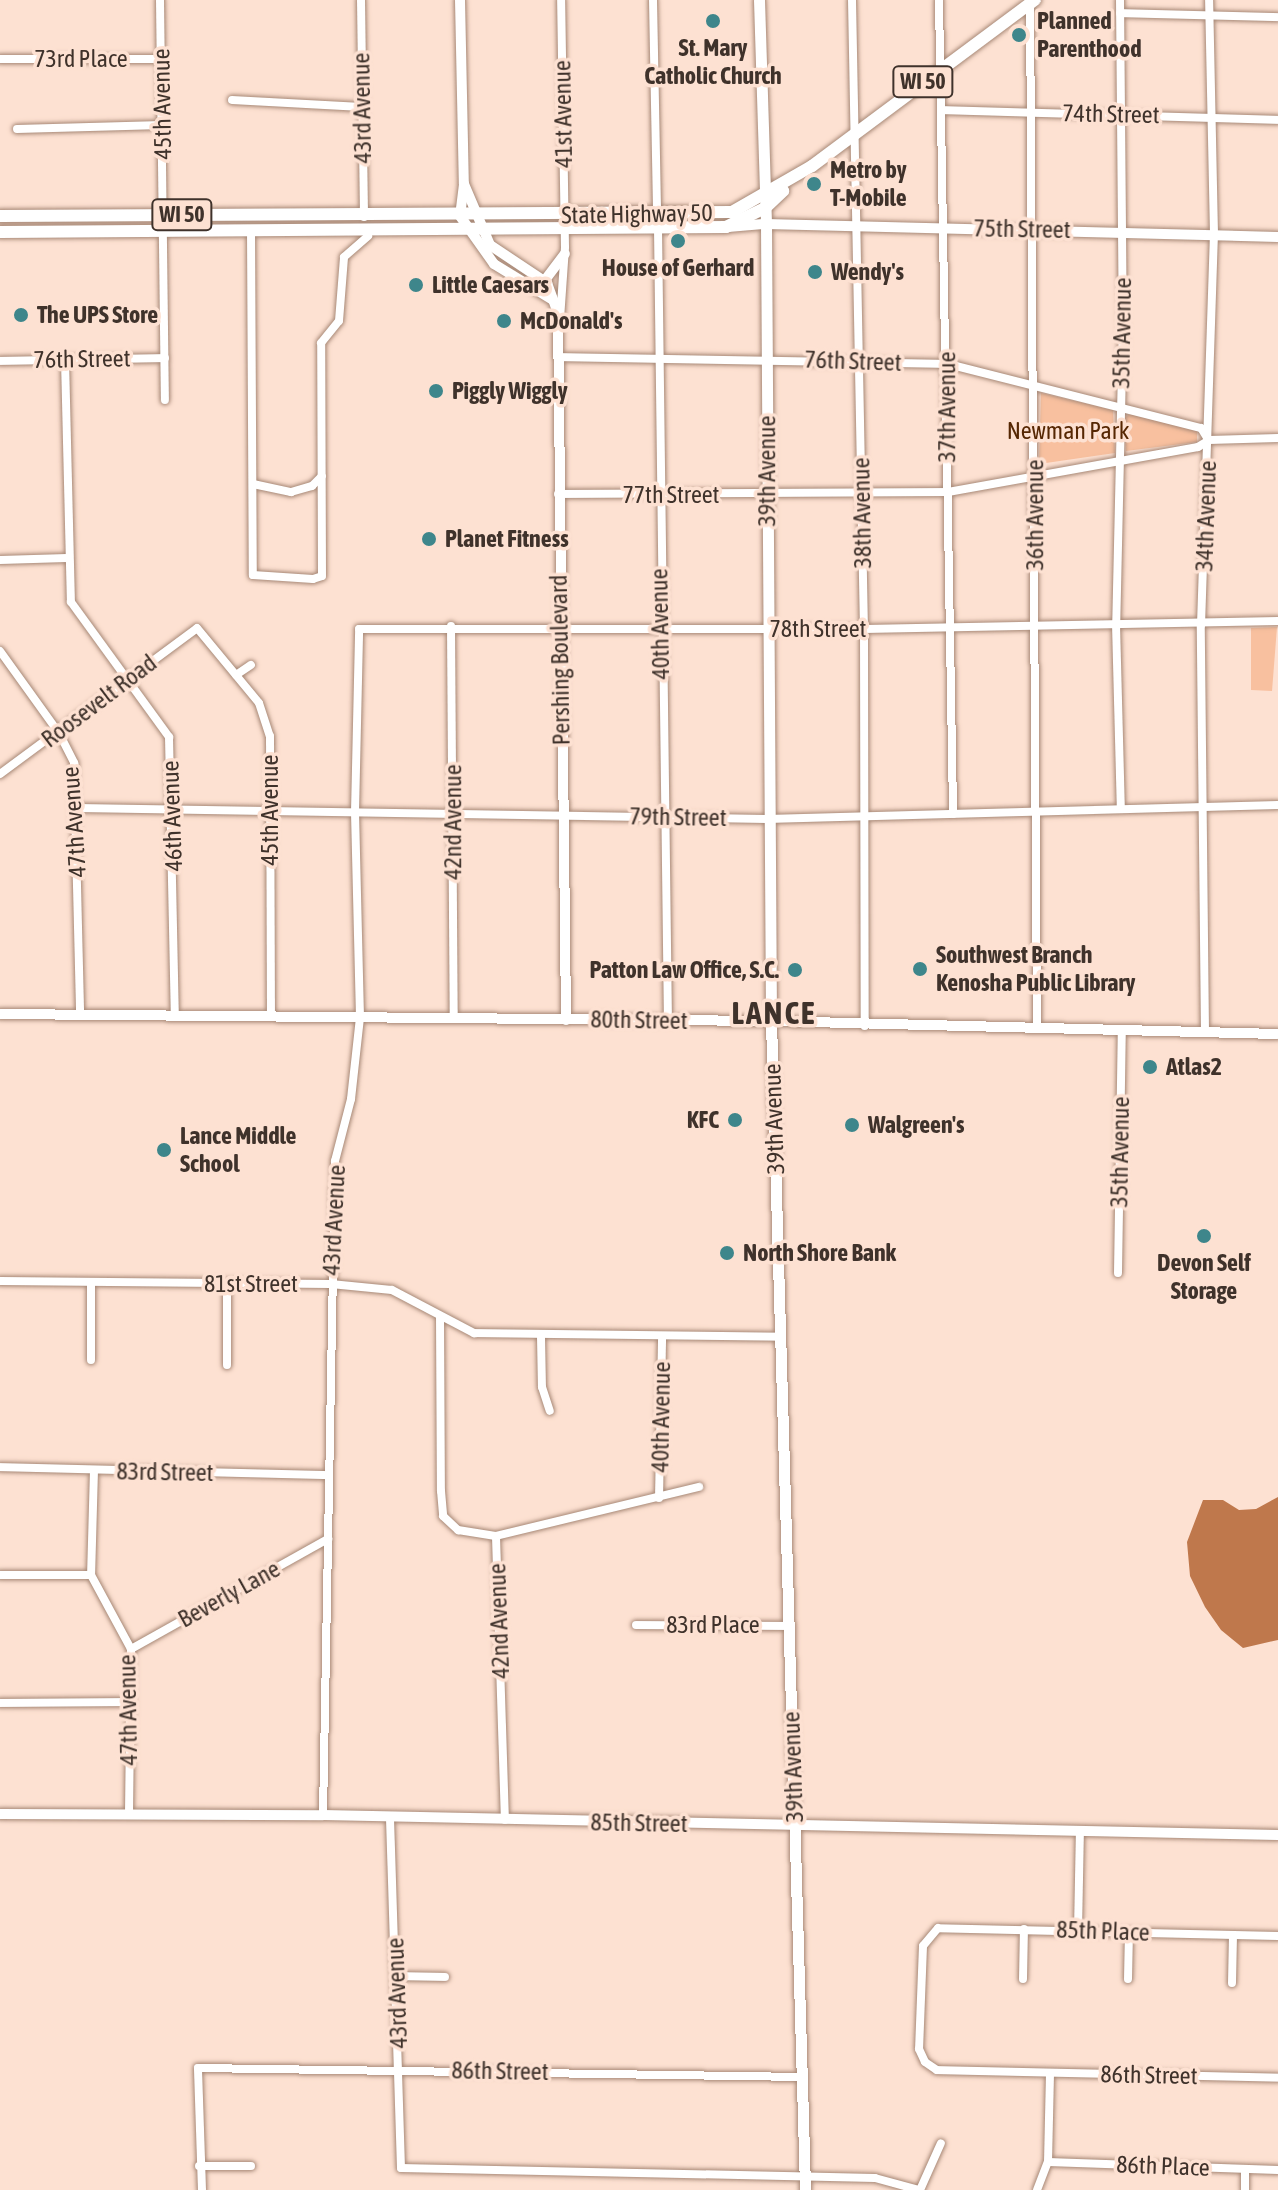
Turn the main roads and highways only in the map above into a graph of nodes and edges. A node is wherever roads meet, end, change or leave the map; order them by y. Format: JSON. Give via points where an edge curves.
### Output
{"nodes":[{"id":1,"x":759,"y":0,"type":"edge"},
{"id":2,"x":1032,"y":1,"type":"edge"},
{"id":3,"x":765,"y":202,"type":"junction"},
{"id":4,"x":0,"y":216,"type":"edge"},
{"id":5,"x":565,"y":222,"type":"junction"},
{"id":6,"x":0,"y":232,"type":"edge"},
{"id":7,"x":805,"y":2190,"type":"edge"}],
"edges":[{"from":1,"to":3,"type":"main road","name":"39th Avenue"},
{"from":2,"to":3,"type":"main road","name":"State Highway 50","number":"WI 50"},
{"from":3,"to":5,"type":"main road","name":"State Highway 50","number":"WI 50","via":[[732,212]]},
{"from":3,"to":5,"type":"main road","name":"State Highway 50","number":"WI 50","via":[[726,227]]},
{"from":3,"to":7,"type":"main road","name":"39th Avenue","via":[[771,1021]]},
{"from":4,"to":5,"type":"main road","name":"State Highway 50","number":"WI 50","via":[[467,216]]},
{"from":5,"to":6,"type":"main road","name":"State Highway 50","number":"WI 50","via":[[476,230]]}]}
